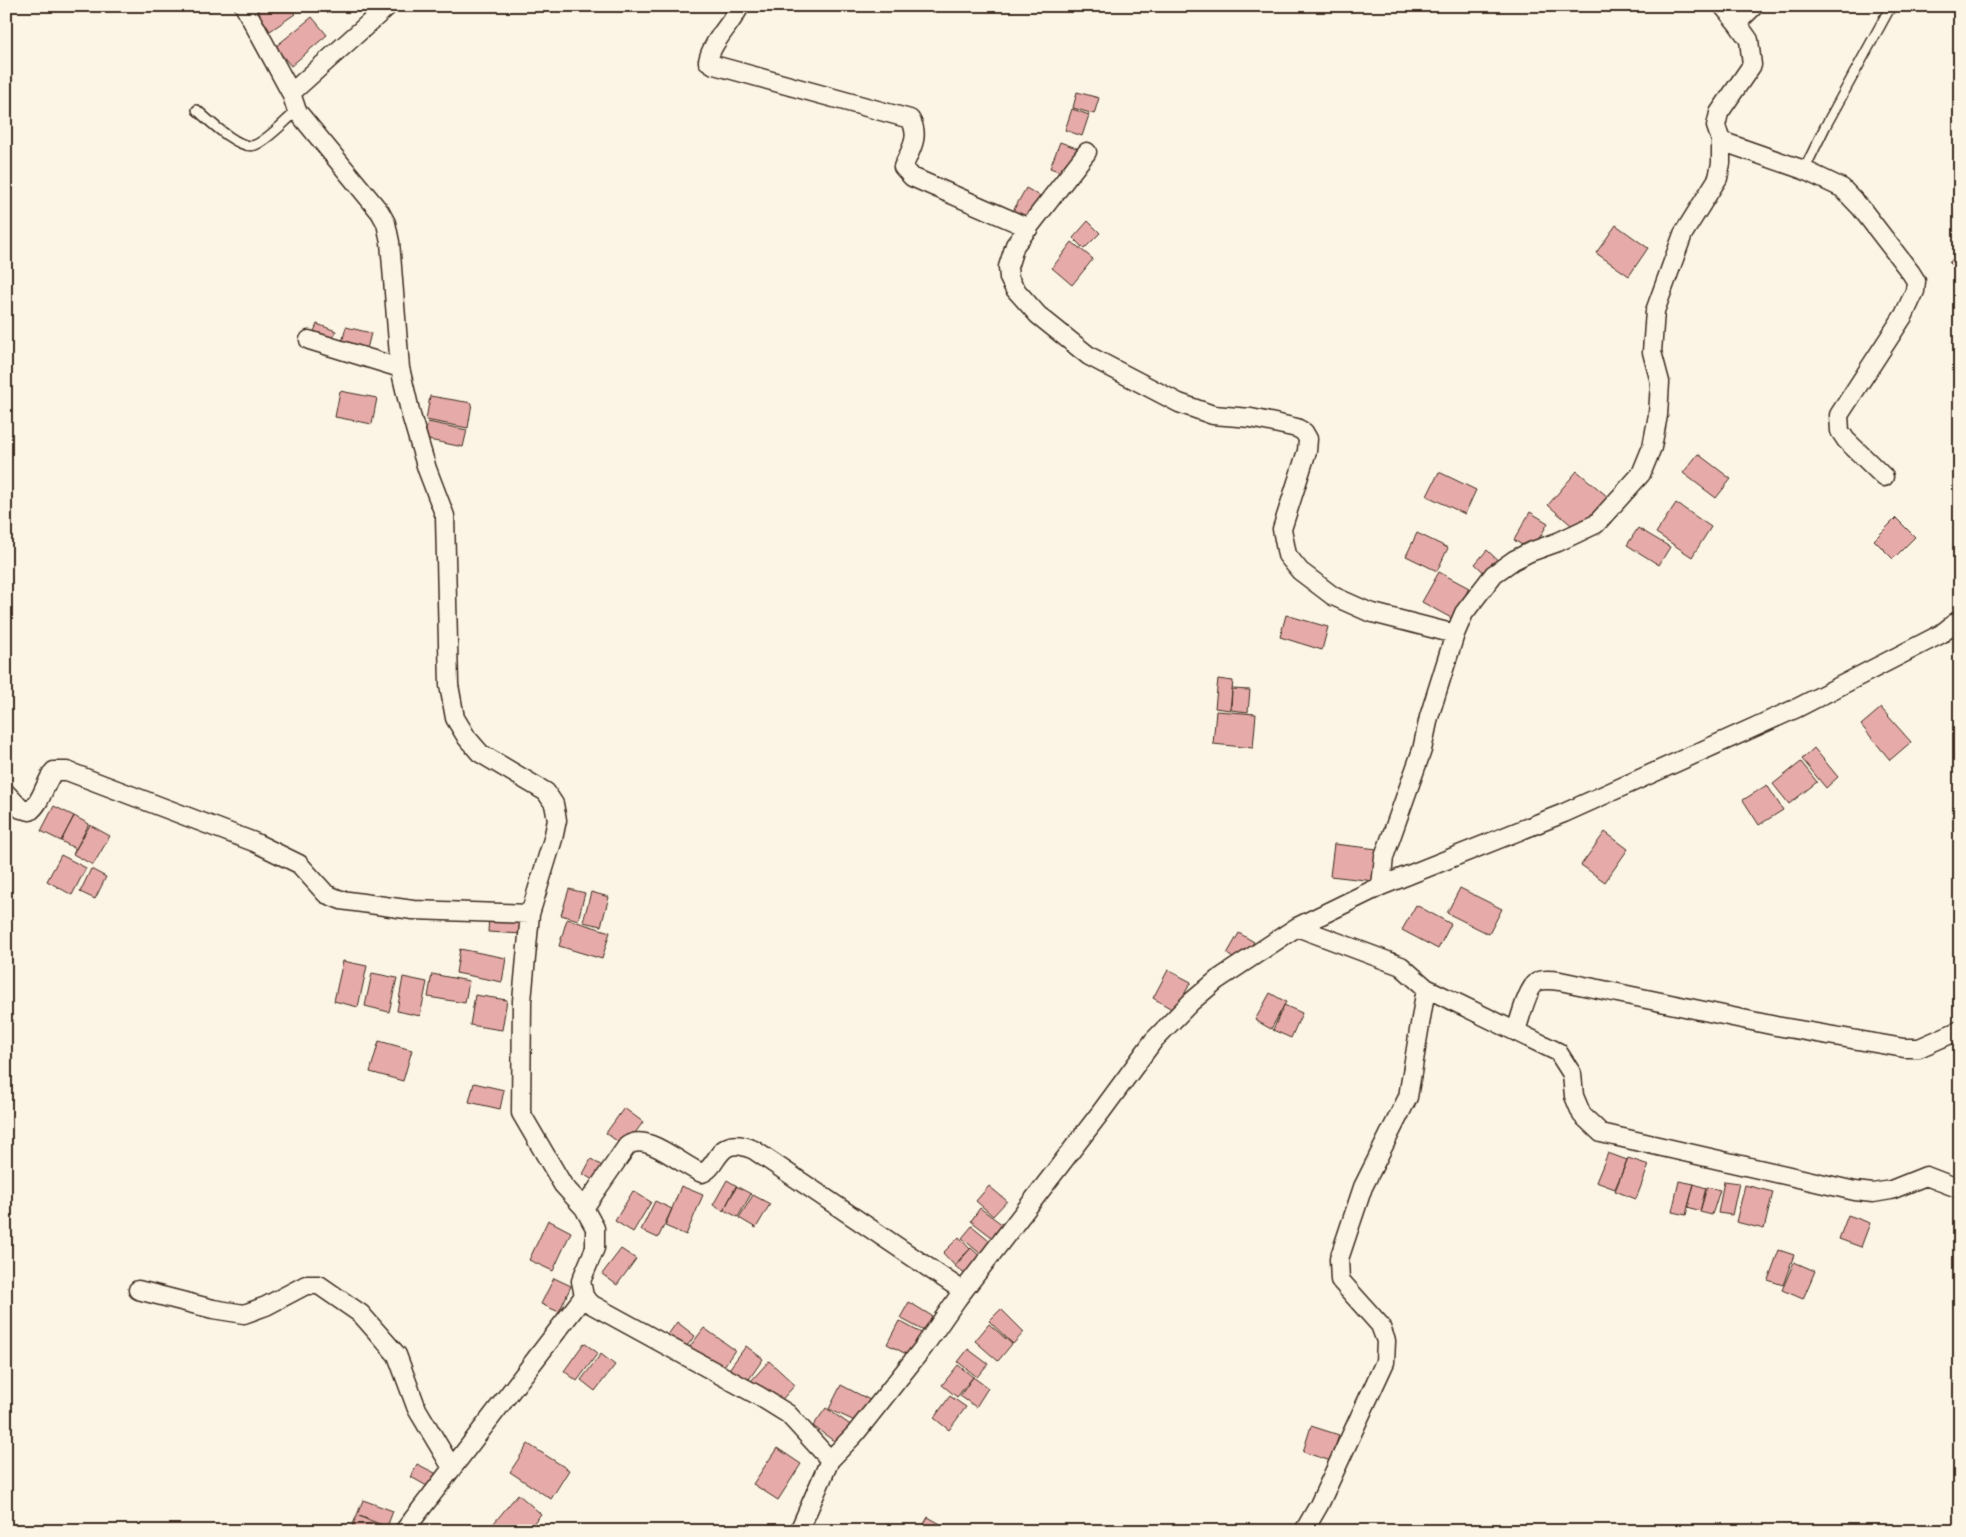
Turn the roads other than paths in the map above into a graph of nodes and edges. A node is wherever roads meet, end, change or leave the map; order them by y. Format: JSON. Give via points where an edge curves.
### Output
{"nodes":[{"id":1,"x":244,"y":6,"type":"edge"},
{"id":2,"x":388,"y":6,"type":"edge"},
{"id":3,"x":740,"y":6,"type":"edge"},
{"id":4,"x":1723,"y":6,"type":"edge"},
{"id":5,"x":1754,"y":6,"type":"edge"},
{"id":6,"x":1891,"y":6,"type":"edge"},
{"id":7,"x":1737,"y":23,"type":"junction"},
{"id":8,"x":291,"y":93,"type":"junction"},
{"id":9,"x":197,"y":110,"type":"dead end"},
{"id":10,"x":297,"y":111,"type":"junction"},
{"id":11,"x":1721,"y":141,"type":"junction"},
{"id":12,"x":1087,"y":152,"type":"dead end"},
{"id":13,"x":1804,"y":170,"type":"junction"},
{"id":14,"x":1029,"y":228,"type":"junction"},
{"id":15,"x":309,"y":340,"type":"dead end"},
{"id":16,"x":400,"y":368,"type":"junction"},
{"id":17,"x":1884,"y":477,"type":"dead end"},
{"id":18,"x":1960,"y":618,"type":"edge"},
{"id":19,"x":1455,"y":634,"type":"junction"},
{"id":20,"x":6,"y":793,"type":"edge"},
{"id":21,"x":1380,"y":886,"type":"junction"},
{"id":22,"x":530,"y":914,"type":"junction"},
{"id":23,"x":1297,"y":927,"type":"junction"},
{"id":24,"x":1426,"y":988,"type":"junction"},
{"id":25,"x":1960,"y":1030,"type":"edge"},
{"id":26,"x":1516,"y":1031,"type":"junction"},
{"id":27,"x":1960,"y":1189,"type":"edge"},
{"id":28,"x":584,"y":1208,"type":"junction"},
{"id":29,"x":138,"y":1290,"type":"dead end"},
{"id":30,"x":962,"y":1291,"type":"junction"},
{"id":31,"x":584,"y":1296,"type":"junction"},
{"id":32,"x":830,"y":1460,"type":"junction"},
{"id":33,"x":452,"y":1468,"type":"junction"},
{"id":34,"x":404,"y":1531,"type":"edge"},
{"id":35,"x":799,"y":1531,"type":"edge"},
{"id":36,"x":1304,"y":1531,"type":"edge"}],
"edges":[{"from":1,"to":8,"type":"street"},
{"from":2,"to":8,"type":"street"},
{"from":3,"to":14,"type":"street","via":[[710,52],[708,61],[910,120],[916,128],[916,138],[903,167],[906,172]]},
{"from":4,"to":7,"type":"street"},
{"from":5,"to":7,"type":"street"},
{"from":6,"to":13,"type":"lane"},
{"from":7,"to":11,"type":"street","via":[[1749,40],[1752,65],[1719,113],[1716,126]]},
{"from":8,"to":10,"type":"street"},
{"from":9,"to":10,"type":"lane","via":[[222,132],[247,146],[255,146]]},
{"from":10,"to":16,"type":"street","via":[[373,202],[386,223]]},
{"from":11,"to":13,"type":"street"},
{"from":11,"to":19,"type":"street","via":[[1718,178],[1683,234],[1655,311],[1652,352],[1660,382],[1658,415],[1652,447],[1640,474],[1596,524],[1530,552],[1494,574],[1464,613]]},
{"from":12,"to":14,"type":"street"},
{"from":13,"to":17,"type":"street","via":[[1842,188],[1916,281],[1904,315],[1839,415],[1840,431],[1846,440]]},
{"from":14,"to":19,"type":"street","via":[[1015,245],[1008,267],[1009,278],[1038,315],[1089,356],[1179,403],[1214,415],[1251,418],[1297,428],[1307,436],[1307,450],[1282,529],[1288,555],[1300,571],[1333,596],[1369,612]]},
{"from":15,"to":16,"type":"street"},
{"from":16,"to":22,"type":"street","via":[[424,460],[444,516],[449,685],[455,718],[480,753],[546,792],[554,804],[557,820],[553,839]]},
{"from":18,"to":21,"type":"street","via":[[1941,634],[1797,708],[1564,813]]},
{"from":19,"to":21,"type":"street","via":[[1429,716],[1422,750],[1384,857]]},
{"from":20,"to":22,"type":"street","via":[[22,809],[30,811],[36,806],[54,771],[67,771],[254,842],[299,864],[326,894],[341,900],[413,910]]},
{"from":21,"to":23,"type":"street"},
{"from":22,"to":28,"type":"street","via":[[522,1001],[521,1113],[563,1184]]},
{"from":23,"to":24,"type":"street","via":[[1401,966]]},
{"from":23,"to":30,"type":"street","via":[[1217,980],[1160,1034]]},
{"from":24,"to":26,"type":"street"},
{"from":24,"to":36,"type":"street","via":[[1408,1097],[1363,1187],[1339,1259],[1340,1280],[1380,1325],[1386,1341],[1385,1362]]},
{"from":25,"to":26,"type":"street","via":[[1919,1048],[1904,1048],[1547,980],[1532,986]]},
{"from":26,"to":27,"type":"street","via":[[1558,1052],[1572,1074],[1574,1096],[1582,1115],[1601,1133],[1855,1191],[1891,1190],[1926,1176]]},
{"from":28,"to":30,"type":"street","via":[[628,1146],[637,1141],[650,1144],[702,1173],[726,1148],[746,1146]]},
{"from":28,"to":31,"type":"street","via":[[595,1228],[595,1248],[581,1281]]},
{"from":29,"to":33,"type":"street","via":[[244,1314],[306,1285],[319,1285],[361,1314],[397,1355],[417,1409]]},
{"from":30,"to":32,"type":"street","via":[[923,1348]]},
{"from":31,"to":32,"type":"street","via":[[589,1303],[788,1414]]},
{"from":31,"to":33,"type":"street"},
{"from":32,"to":35,"type":"street"},
{"from":33,"to":34,"type":"street"}]}
